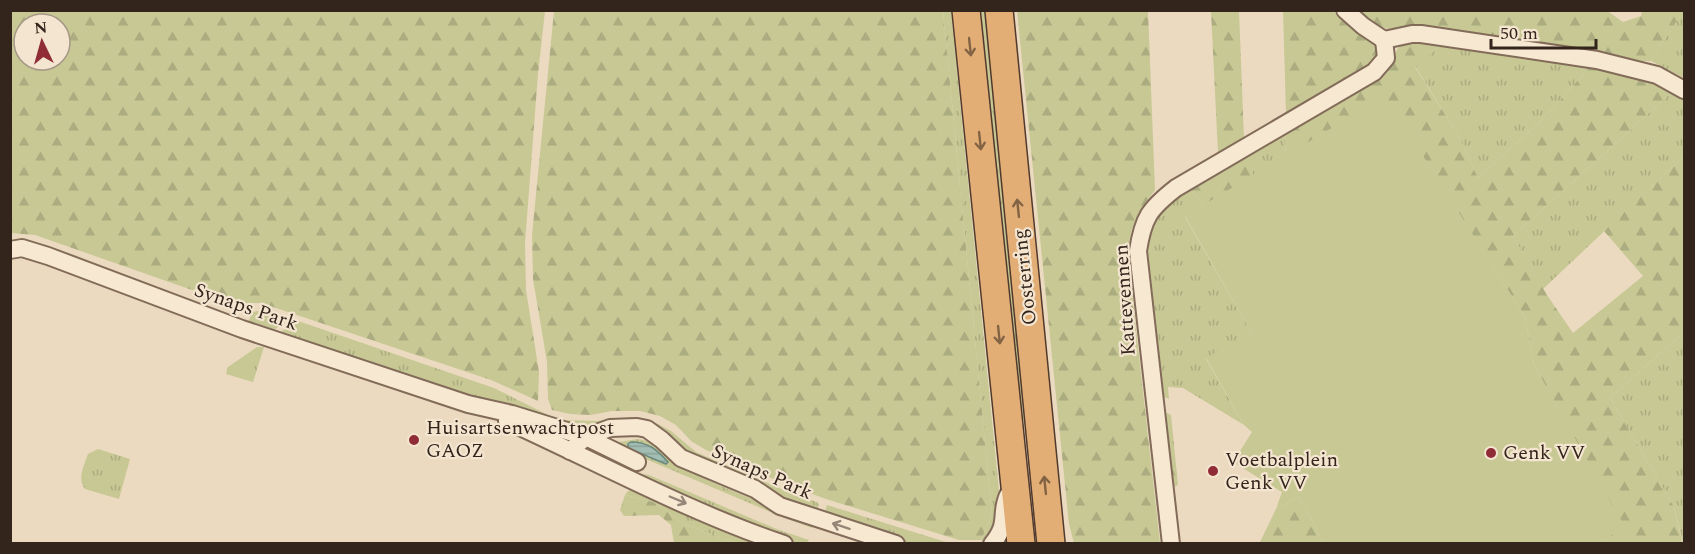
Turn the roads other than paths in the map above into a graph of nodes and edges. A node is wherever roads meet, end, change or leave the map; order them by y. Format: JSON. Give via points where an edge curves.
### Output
{"nodes":[{"id":1,"x":966,"y":10,"type":"edge"},
{"id":2,"x":999,"y":10,"type":"edge"},
{"id":3,"x":1345,"y":10,"type":"edge"},
{"id":4,"x":1384,"y":40,"type":"junction"},
{"id":5,"x":1684,"y":90,"type":"edge"},
{"id":6,"x":10,"y":250,"type":"edge"},
{"id":7,"x":468,"y":404,"type":"junction"},
{"id":8,"x":654,"y":435,"type":"junction"},
{"id":9,"x":586,"y":437,"type":"junction"},
{"id":10,"x":604,"y":445,"type":"junction"},
{"id":11,"x":570,"y":451,"type":"junction"},
{"id":12,"x":593,"y":461,"type":"junction"},
{"id":13,"x":637,"y":462,"type":"dead end"},
{"id":14,"x":1014,"y":480,"type":"junction"},
{"id":15,"x":784,"y":543,"type":"edge"},
{"id":16,"x":896,"y":543,"type":"edge"},
{"id":17,"x":992,"y":543,"type":"edge"},
{"id":18,"x":1021,"y":543,"type":"edge"},
{"id":19,"x":1051,"y":543,"type":"edge"},
{"id":20,"x":1171,"y":543,"type":"edge"}],
"edges":[{"from":1,"to":14,"type":"highway","name":"Oosterring","one_way":true},
{"from":19,"to":2,"type":"highway","name":"Oosterring","one_way":true},
{"from":3,"to":4,"type":"street"},
{"from":4,"to":5,"type":"street","via":[[1421,34],[1597,60],[1657,75]]},
{"from":4,"to":20,"type":"street","name":"Kattevennen","via":[[1386,58],[1374,72],[1176,188],[1146,217],[1138,252]]},
{"from":6,"to":7,"type":"street","name":"Synaps Park","via":[[22,248],[48,256],[232,325]]},
{"from":7,"to":9,"type":"street","name":"Synaps Park"},
{"from":7,"to":11,"type":"street","name":"Synaps Park"},
{"from":8,"to":9,"type":"street","name":"Synaps Park","via":[[647,429],[628,427],[610,428]]},
{"from":8,"to":10,"type":"street","via":[[628,434]]},
{"from":16,"to":8,"type":"street","name":"Synaps Park","one_way":true,"via":[[780,506],[754,489],[681,458]]},
{"from":9,"to":10,"type":"street"},
{"from":9,"to":11,"type":"street","name":"Synaps Park"},
{"from":10,"to":12,"type":"street"},
{"from":10,"to":13,"type":"street"},
{"from":11,"to":12,"type":"street","name":"Synaps Park"},
{"from":12,"to":15,"type":"street","name":"Synaps Park","one_way":true},
{"from":14,"to":17,"type":"street","name":"Oosterring","via":[[1005,502],[1001,532]]},
{"from":14,"to":18,"type":"highway","name":"Oosterring"}]}
